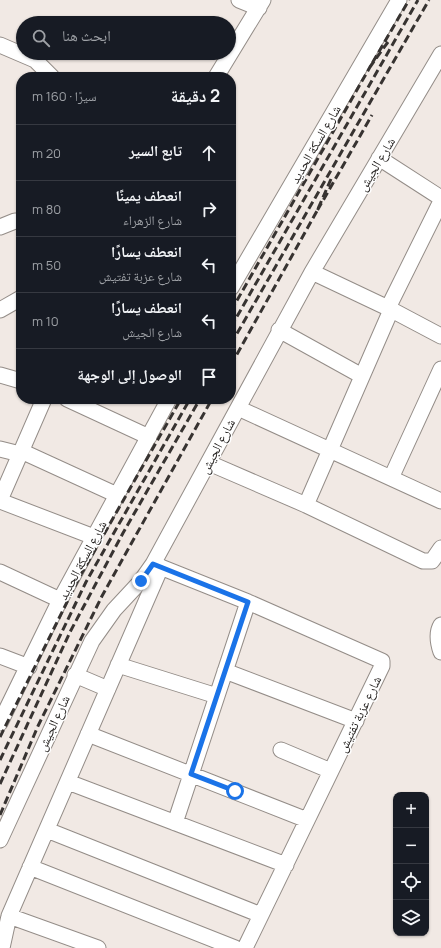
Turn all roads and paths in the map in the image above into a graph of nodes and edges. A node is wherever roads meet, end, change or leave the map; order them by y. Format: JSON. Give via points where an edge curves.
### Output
{"nodes":[{"id":1,"x":240,"y":0,"type":"edge"},
{"id":2,"x":399,"y":0,"type":"edge"},
{"id":3,"x":261,"y":4,"type":"edge"},
{"id":4,"x":0,"y":45,"type":"edge"},
{"id":5,"x":236,"y":45,"type":"edge"},
{"id":6,"x":16,"y":52,"type":"edge"},
{"id":7,"x":441,"y":54,"type":"edge"},
{"id":8,"x":35,"y":60,"type":"edge"},
{"id":9,"x":226,"y":60,"type":"edge"},
{"id":10,"x":47,"y":72,"type":"edge"},
{"id":11,"x":219,"y":72,"type":"edge"},
{"id":12,"x":379,"y":158,"type":"junction"},
{"id":13,"x":441,"y":198,"type":"edge"},
{"id":14,"x":441,"y":201,"type":"edge"},
{"id":15,"x":16,"y":221,"type":"edge"},
{"id":16,"x":0,"y":227,"type":"edge"},
{"id":17,"x":312,"y":272,"type":"junction"},
{"id":18,"x":236,"y":279,"type":"edge"},
{"id":19,"x":16,"y":301,"type":"edge"},
{"id":20,"x":389,"y":309,"type":"junction"},
{"id":21,"x":0,"y":310,"type":"edge"},
{"id":22,"x":279,"y":330,"type":"junction"},
{"id":23,"x":441,"y":336,"type":"edge"},
{"id":24,"x":441,"y":369,"type":"edge"},
{"id":25,"x":0,"y":375,"type":"edge"},
{"id":26,"x":362,"y":376,"type":"junction"},
{"id":27,"x":16,"y":380,"type":"edge"},
{"id":28,"x":42,"y":404,"type":"edge"},
{"id":29,"x":78,"y":404,"type":"edge"},
{"id":30,"x":166,"y":404,"type":"edge"},
{"id":31,"x":238,"y":408,"type":"junction"},
{"id":32,"x":149,"y":437,"type":"junction"},
{"id":33,"x":0,"y":449,"type":"edge"},
{"id":34,"x":330,"y":450,"type":"junction"},
{"id":35,"x":21,"y":453,"type":"junction"},
{"id":36,"x":209,"y":463,"type":"junction"},
{"id":37,"x":391,"y":478,"type":"junction"},
{"id":38,"x":117,"y":495,"type":"junction"},
{"id":39,"x":0,"y":501,"type":"edge"},
{"id":40,"x":441,"y":501,"type":"edge"},
{"id":41,"x":306,"y":506,"type":"junction"},
{"id":42,"x":94,"y":537,"type":"junction"},
{"id":43,"x":441,"y":548,"type":"edge"},
{"id":44,"x":157,"y":566,"type":"junction"},
{"id":45,"x":0,"y":572,"type":"edge"},
{"id":46,"x":60,"y":600,"type":"junction"},
{"id":47,"x":248,"y":602,"type":"junction"},
{"id":48,"x":441,"y":625,"type":"edge"},
{"id":49,"x":441,"y":652,"type":"edge"},
{"id":50,"x":0,"y":656,"type":"edge"},
{"id":51,"x":118,"y":665,"type":"junction"},
{"id":52,"x":28,"y":667,"type":"junction"},
{"id":53,"x":225,"y":671,"type":"junction"},
{"id":54,"x":75,"y":675,"type":"junction"},
{"id":55,"x":108,"y":689,"type":"junction"},
{"id":56,"x":217,"y":696,"type":"junction"},
{"id":57,"x":356,"y":721,"type":"junction"},
{"id":58,"x":0,"y":723,"type":"edge"},
{"id":59,"x":88,"y":734,"type":"junction"},
{"id":60,"x":281,"y":750,"type":"dead end"},
{"id":61,"x":331,"y":771,"type":"junction"},
{"id":62,"x":191,"y":774,"type":"junction"},
{"id":63,"x":68,"y":782,"type":"junction"},
{"id":64,"x":307,"y":820,"type":"junction"},
{"id":65,"x":175,"y":823,"type":"junction"},
{"id":66,"x":47,"y":830,"type":"junction"},
{"id":67,"x":0,"y":840,"type":"edge"},
{"id":68,"x":286,"y":865,"type":"junction"},
{"id":69,"x":30,"y":867,"type":"junction"},
{"id":70,"x":261,"y":915,"type":"junction"},
{"id":71,"x":10,"y":916,"type":"junction"},
{"id":72,"x":2,"y":948,"type":"edge"},
{"id":73,"x":98,"y":948,"type":"edge"},
{"id":74,"x":236,"y":948,"type":"edge"}],
"edges":[{"from":1,"to":3,"type":"street"},
{"from":2,"to":18,"type":"street","name":"شارع السكة الحديد"},
{"from":3,"to":5,"type":"street"},
{"from":4,"to":6,"type":"street"},
{"from":7,"to":12,"type":"street","name":"شارع الجيش"},
{"from":8,"to":10,"type":"street"},
{"from":9,"to":11,"type":"street"},
{"from":12,"to":13,"type":"street"},
{"from":12,"to":17,"type":"street","name":"شارع الجيش"},
{"from":14,"to":20,"type":"street"},
{"from":15,"to":16,"type":"street"},
{"from":17,"to":20,"type":"street"},
{"from":17,"to":22,"type":"street","name":"شارع الجيش"},
{"from":19,"to":21,"type":"street"},
{"from":20,"to":23,"type":"street"},
{"from":20,"to":26,"type":"street"},
{"from":22,"to":26,"type":"street"},
{"from":22,"to":31,"type":"street","name":"شارع الجيش"},
{"from":24,"to":37,"type":"street"},
{"from":25,"to":27,"type":"street"},
{"from":26,"to":34,"type":"street"},
{"from":28,"to":35,"type":"street"},
{"from":29,"to":32,"type":"street"},
{"from":30,"to":32,"type":"street","name":"شارع السكة الحديد"},
{"from":31,"to":34,"type":"street"},
{"from":31,"to":36,"type":"street","name":"شارع الجيش"},
{"from":32,"to":38,"type":"street","name":"شارع السكة الحديد"},
{"from":33,"to":35,"type":"street"},
{"from":34,"to":37,"type":"street"},
{"from":34,"to":41,"type":"street"},
{"from":35,"to":38,"type":"street"},
{"from":35,"to":39,"type":"street"},
{"from":36,"to":41,"type":"street"},
{"from":36,"to":44,"type":"street","name":"شارع الجيش"},
{"from":37,"to":40,"type":"street"},
{"from":38,"to":42,"type":"street","name":"شارع السكة الحديد"},
{"from":39,"to":42,"type":"street"},
{"from":41,"to":43,"type":"street","via":[[426,562],[432,561]]},
{"from":42,"to":46,"type":"street","name":"شارع السكة الحديد"},
{"from":44,"to":47,"type":"street","name":"شارع عزبة تفتيش"},
{"from":44,"to":51,"type":"street"},
{"from":44,"to":54,"type":"street","name":"شارع الجيش","via":[[114,610],[102,626]]},
{"from":45,"to":46,"type":"street"},
{"from":46,"to":52,"type":"street","name":"شارع السكة الحديد"},
{"from":47,"to":53,"type":"street"},
{"from":47,"to":57,"type":"street","name":"شارع عزبة تفتيش","via":[[381,660],[382,666]]},
{"from":48,"to":49,"type":"street","via":[[438,642]]},
{"from":50,"to":52,"type":"street"},
{"from":51,"to":55,"type":"street"},
{"from":51,"to":56,"type":"street"},
{"from":52,"to":58,"type":"street","name":"شارع السكة الحديد"},
{"from":53,"to":56,"type":"street"},
{"from":53,"to":57,"type":"street"},
{"from":54,"to":55,"type":"street"},
{"from":54,"to":67,"type":"street","name":"شارع الجيش"},
{"from":55,"to":59,"type":"street"},
{"from":56,"to":62,"type":"street"},
{"from":57,"to":61,"type":"street","name":"شارع عزبة تفتيش"},
{"from":59,"to":62,"type":"street"},
{"from":59,"to":63,"type":"street"},
{"from":60,"to":61,"type":"street"},
{"from":61,"to":64,"type":"street","name":"شارع عزبة تفتيش"},
{"from":62,"to":64,"type":"street"},
{"from":62,"to":65,"type":"street"},
{"from":63,"to":65,"type":"street"},
{"from":63,"to":66,"type":"street"},
{"from":64,"to":68,"type":"street","name":"شارع عزبة تفتيش"},
{"from":65,"to":68,"type":"street"},
{"from":66,"to":69,"type":"street"},
{"from":66,"to":70,"type":"street"},
{"from":68,"to":70,"type":"street","name":"شارع عزبة تفتيش"},
{"from":69,"to":71,"type":"street"},
{"from":69,"to":74,"type":"street"},
{"from":70,"to":74,"type":"street","name":"شارع عزبة تفتيش"},
{"from":71,"to":72,"type":"street"},
{"from":71,"to":73,"type":"street"}]}
